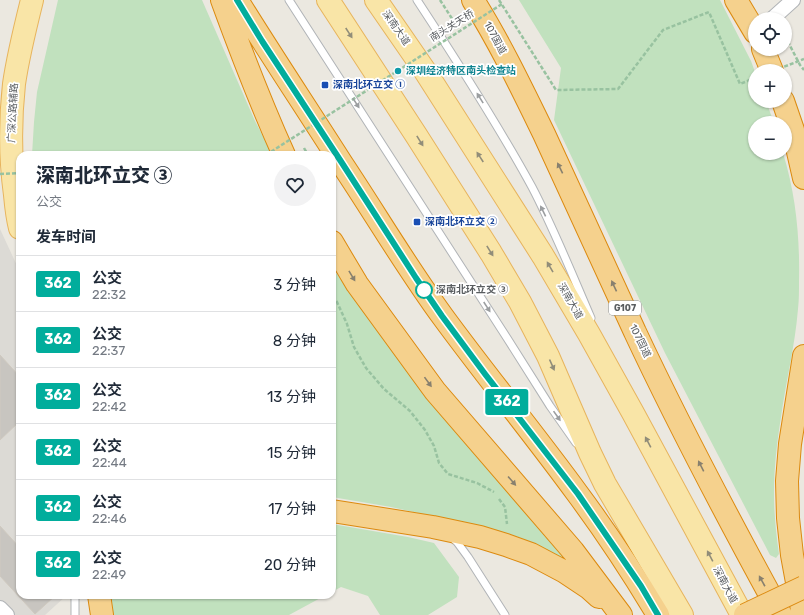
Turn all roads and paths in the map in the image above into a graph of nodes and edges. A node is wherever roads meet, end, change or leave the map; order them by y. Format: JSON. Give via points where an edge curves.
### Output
{"nodes":[{"id":1,"x":32,"y":0,"type":"edge"},
{"id":2,"x":222,"y":0,"type":"edge"},
{"id":3,"x":236,"y":0,"type":"edge"},
{"id":4,"x":289,"y":0,"type":"edge"},
{"id":5,"x":328,"y":0,"type":"edge"},
{"id":6,"x":376,"y":0,"type":"edge"},
{"id":7,"x":417,"y":0,"type":"edge"},
{"id":8,"x":440,"y":0,"type":"edge"},
{"id":9,"x":473,"y":0,"type":"edge"},
{"id":10,"x":499,"y":0,"type":"edge"},
{"id":11,"x":736,"y":0,"type":"edge"},
{"id":12,"x":793,"y":0,"type":"edge"},
{"id":13,"x":502,"y":4,"type":"junction"},
{"id":14,"x":780,"y":12,"type":"edge"},
{"id":15,"x":748,"y":20,"type":"edge"},
{"id":16,"x":460,"y":31,"type":"junction"},
{"id":17,"x":792,"y":50,"type":"edge"},
{"id":18,"x":804,"y":59,"type":"edge"},
{"id":19,"x":791,"y":64,"type":"edge"},
{"id":20,"x":804,"y":70,"type":"edge"},
{"id":21,"x":748,"y":81,"type":"edge"},
{"id":22,"x":785,"y":108,"type":"edge"},
{"id":23,"x":272,"y":151,"type":"edge"},
{"id":24,"x":282,"y":151,"type":"edge"},
{"id":25,"x":334,"y":151,"type":"edge"},
{"id":26,"x":336,"y":154,"type":"edge"},
{"id":27,"x":16,"y":173,"type":"edge"},
{"id":28,"x":0,"y":174,"type":"edge"},
{"id":29,"x":804,"y":178,"type":"edge"},
{"id":30,"x":16,"y":204,"type":"edge"},
{"id":31,"x":336,"y":249,"type":"edge"},
{"id":32,"x":336,"y":301,"type":"edge"},
{"id":33,"x":592,"y":322,"type":"dead end"},
{"id":34,"x":599,"y":336,"type":"dead end"},
{"id":35,"x":804,"y":356,"type":"edge"},
{"id":36,"x":633,"y":413,"type":"junction"},
{"id":37,"x":605,"y":484,"type":"junction"},
{"id":38,"x":336,"y":512,"type":"edge"},
{"id":39,"x":433,"y":527,"type":"junction"},
{"id":40,"x":506,"y":545,"type":"junction"},
{"id":41,"x":804,"y":587,"type":"edge"},
{"id":42,"x":75,"y":599,"type":"edge"},
{"id":43,"x":98,"y":599,"type":"edge"},
{"id":44,"x":99,"y":599,"type":"edge"},
{"id":45,"x":0,"y":608,"type":"edge"},
{"id":46,"x":7,"y":615,"type":"edge"},
{"id":47,"x":75,"y":615,"type":"edge"},
{"id":48,"x":99,"y":615,"type":"edge"},
{"id":49,"x":102,"y":615,"type":"edge"},
{"id":50,"x":505,"y":615,"type":"edge"},
{"id":51,"x":620,"y":615,"type":"edge"},
{"id":52,"x":658,"y":615,"type":"edge"},
{"id":53,"x":682,"y":615,"type":"edge"},
{"id":54,"x":742,"y":615,"type":"edge"},
{"id":55,"x":745,"y":615,"type":"edge"},
{"id":56,"x":781,"y":615,"type":"edge"},
{"id":57,"x":803,"y":615,"type":"edge"}],
"edges":[{"from":1,"to":30,"type":"main road","name":"广深公路辅路","via":[[14,84],[11,131]]},
{"from":2,"to":24,"type":"highway","via":[[252,81]]},
{"from":3,"to":25,"type":"highway"},
{"from":4,"to":37,"type":"lane","one_way":true,"via":[[550,406]]},
{"from":5,"to":37,"type":"main road","one_way":true,"via":[[520,302],[548,356]]},
{"from":36,"to":6,"type":"main road","name":"深南大道","one_way":true,"via":[[544,256],[425,71]]},
{"from":33,"to":7,"type":"lane","one_way":true,"via":[[562,249],[532,188],[502,133]]},
{"from":8,"to":16,"type":"path"},
{"from":56,"to":9,"type":"highway","name":"107国道","number":"G107","one_way":true,"via":[[731,525],[680,424],[521,87]]},
{"from":10,"to":13,"type":"path","bridge":true},
{"from":11,"to":15,"type":"highway"},
{"from":12,"to":14,"type":"street"},
{"from":13,"to":16,"type":"path","name":"南头关天桥","bridge":true},
{"from":13,"to":21,"type":"path","via":[[556,90],[618,89],[663,30],[709,12],[740,84]]},
{"from":16,"to":23,"type":"path","name":"南头关天桥","bridge":true},
{"from":17,"to":20,"type":"path"},
{"from":18,"to":19,"type":"path","bridge":true},
{"from":22,"to":29,"type":"highway"},
{"from":26,"to":52,"type":"highway","via":[[442,316],[578,494]]},
{"from":27,"to":28,"type":"path","bridge":true},
{"from":31,"to":51,"type":"highway","one_way":true,"via":[[357,284],[435,391],[573,551]]},
{"from":32,"to":40,"type":"path","via":[[354,347],[366,368],[384,389],[410,411],[425,430],[434,446],[439,463],[448,474],[495,492],[505,507]]},
{"from":34,"to":36,"type":"lane"},
{"from":35,"to":57,"type":"highway","via":[[790,444],[787,481],[792,555]]},
{"from":54,"to":36,"type":"main road","name":"深南大道","one_way":true},
{"from":37,"to":53,"type":"main road"},
{"from":38,"to":39,"type":"highway"},
{"from":39,"to":40,"type":"highway"},
{"from":39,"to":50,"type":"lane","via":[[447,534],[463,549]]},
{"from":40,"to":51,"type":"highway","via":[[565,572],[589,588]]},
{"from":41,"to":55,"type":"highway","bridge":true},
{"from":42,"to":47,"type":"lane"},
{"from":43,"to":48,"type":"highway"},
{"from":44,"to":49,"type":"highway"},
{"from":45,"to":46,"type":"street"}]}
